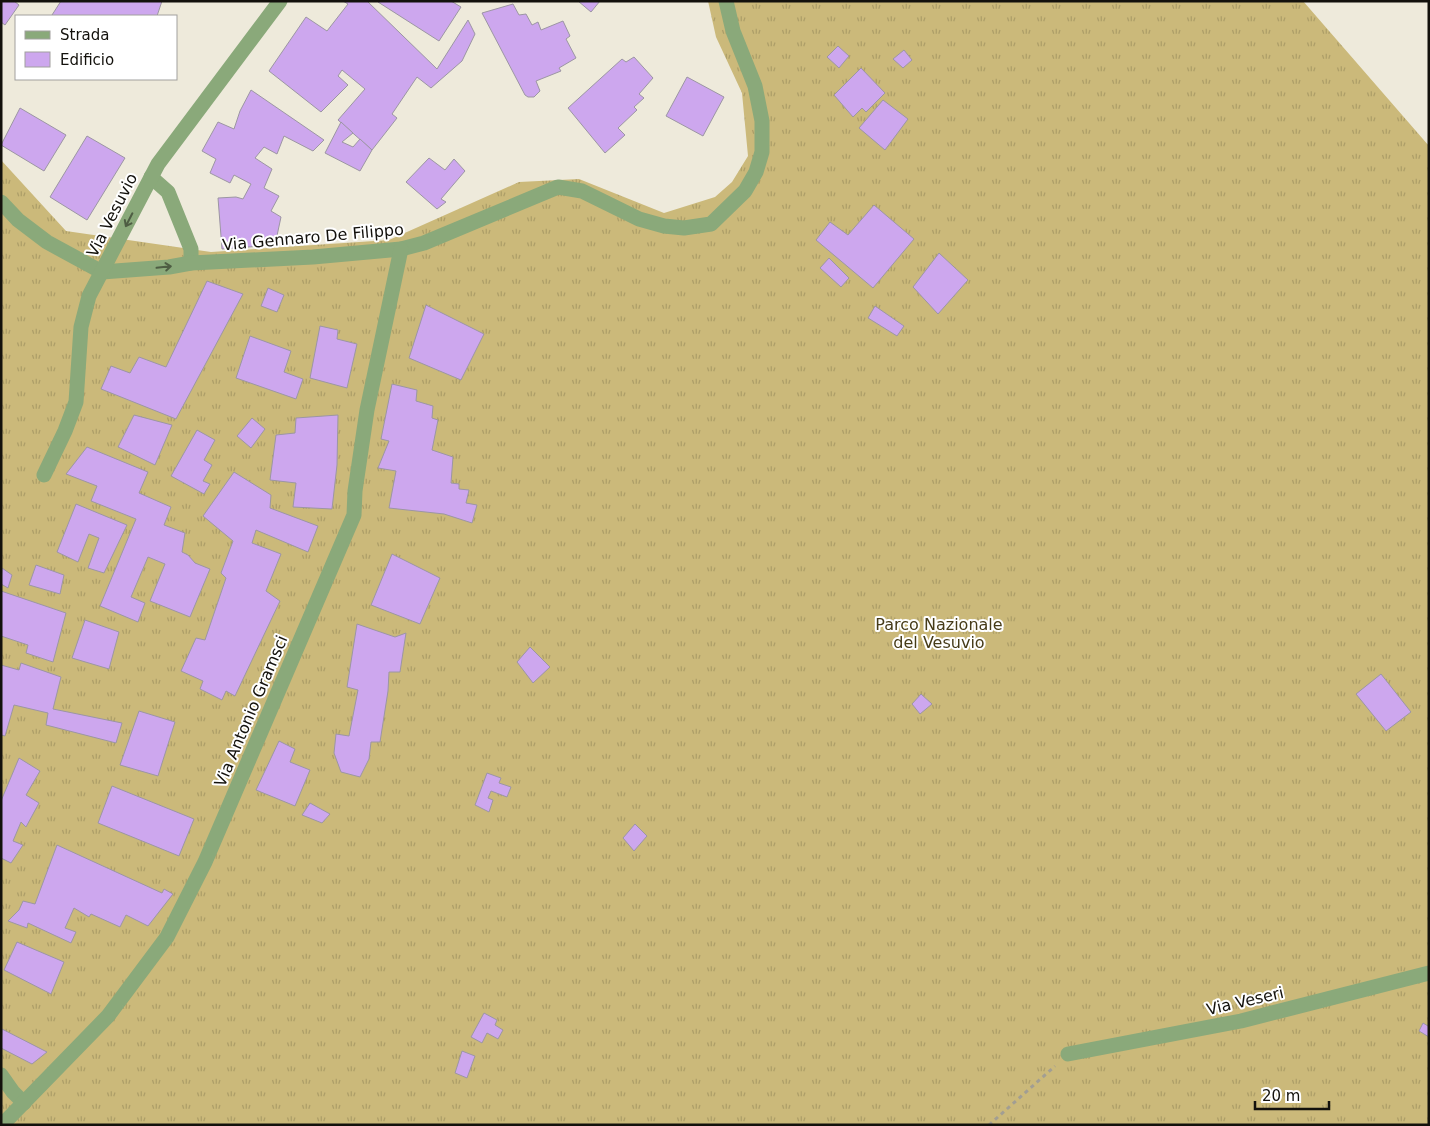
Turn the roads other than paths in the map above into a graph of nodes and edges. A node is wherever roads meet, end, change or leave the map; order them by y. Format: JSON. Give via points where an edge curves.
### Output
{"nodes":[{"id":1,"x":280,"y":1,"type":"edge"},
{"id":2,"x":726,"y":1,"type":"edge"},
{"id":3,"x":152,"y":176,"type":"junction"},
{"id":4,"x":1,"y":202,"type":"edge"},
{"id":5,"x":401,"y":249,"type":"junction"},
{"id":6,"x":191,"y":263,"type":"junction"},
{"id":7,"x":102,"y":272,"type":"junction"},
{"id":8,"x":44,"y":474,"type":"dead end"},
{"id":9,"x":1429,"y":973,"type":"edge"},
{"id":10,"x":1068,"y":1054,"type":"road end"},
{"id":11,"x":1,"y":1075,"type":"edge"},
{"id":12,"x":24,"y":1103,"type":"junction"},
{"id":13,"x":2,"y":1125,"type":"edge"}],
"edges":[{"from":1,"to":3,"type":"street","name":"Via Vesuvio"},
{"from":2,"to":5,"type":"street","name":"Via Gennaro De Filippo","via":[[733,31],[755,86],[762,121],[762,152],[745,191],[711,224],[684,228],[664,226],[639,219],[582,191],[558,187],[424,243]]},
{"from":3,"to":6,"type":"street","via":[[168,192],[191,249]]},
{"from":3,"to":7,"type":"street","name":"Via Vesuvio","one_way":true},
{"from":4,"to":7,"type":"street","via":[[47,242]]},
{"from":5,"to":6,"type":"street","name":"Via Gennaro De Filippo"},
{"from":5,"to":12,"type":"street","name":"Via Antonio Gramsci","via":[[367,410],[354,515],[205,862],[167,937],[108,1016]]},
{"from":7,"to":6,"type":"street","name":"Via Gennaro De Filippo","one_way":true},
{"from":7,"to":8,"type":"street","name":"Via Vesuvio","via":[[89,296],[81,327],[76,402]]},
{"from":9,"to":10,"type":"street","name":"Via Veseri","via":[[1242,1021]]},
{"from":11,"to":12,"type":"street"},
{"from":12,"to":13,"type":"street","name":"Via Antonio Gramsci"}]}
